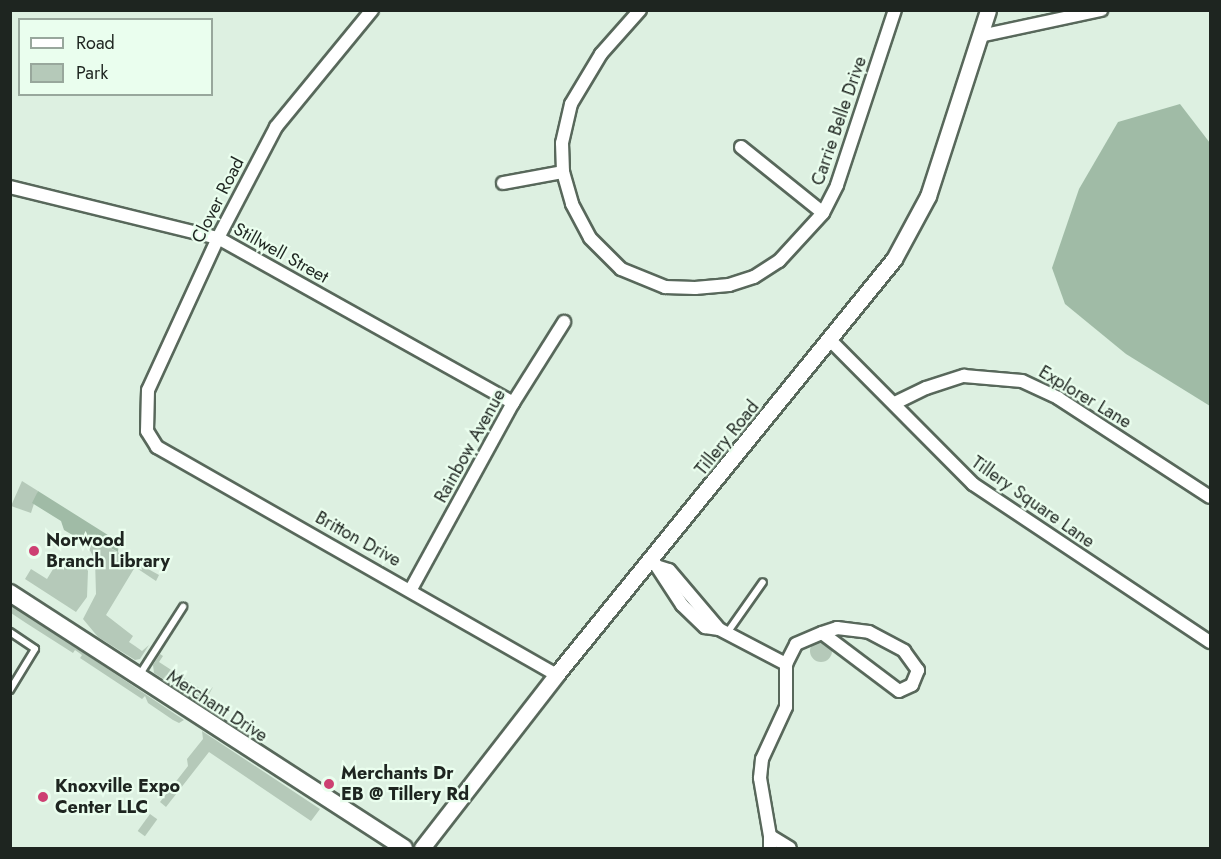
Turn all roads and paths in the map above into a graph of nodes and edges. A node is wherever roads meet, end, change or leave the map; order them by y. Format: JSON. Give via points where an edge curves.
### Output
{"nodes":[{"id":1,"x":640,"y":10,"type":"edge"},
{"id":2,"x":896,"y":10,"type":"edge"},
{"id":3,"x":988,"y":10,"type":"edge"},
{"id":4,"x":1101,"y":10,"type":"edge"},
{"id":5,"x":370,"y":11,"type":"edge"},
{"id":6,"x":980,"y":36,"type":"junction"},
{"id":7,"x":741,"y":147,"type":"dead end"},
{"id":8,"x":563,"y":172,"type":"junction"},
{"id":9,"x":503,"y":183,"type":"dead end"},
{"id":10,"x":10,"y":187,"type":"edge"},
{"id":11,"x":823,"y":213,"type":"junction"},
{"id":12,"x":218,"y":238,"type":"junction"},
{"id":13,"x":564,"y":322,"type":"dead end"},
{"id":14,"x":831,"y":341,"type":"junction"},
{"id":15,"x":513,"y":403,"type":"junction"},
{"id":16,"x":895,"y":403,"type":"junction"},
{"id":17,"x":147,"y":431,"type":"joint"},
{"id":18,"x":1210,"y":497,"type":"edge"},
{"id":19,"x":656,"y":563,"type":"junction"},
{"id":20,"x":763,"y":582,"type":"dead end"},
{"id":21,"x":411,"y":589,"type":"junction"},
{"id":22,"x":10,"y":593,"type":"edge"},
{"id":23,"x":183,"y":607,"type":"dead end"},
{"id":24,"x":723,"y":631,"type":"junction"},
{"id":25,"x":10,"y":632,"type":"edge"},
{"id":26,"x":822,"y":633,"type":"junction"},
{"id":27,"x":1210,"y":642,"type":"edge"},
{"id":28,"x":786,"y":664,"type":"junction"},
{"id":29,"x":556,"y":675,"type":"junction"},
{"id":30,"x":138,"y":677,"type":"junction"},
{"id":31,"x":10,"y":690,"type":"edge"},
{"id":32,"x":770,"y":842,"type":"edge"},
{"id":33,"x":404,"y":849,"type":"edge"},
{"id":34,"x":422,"y":849,"type":"edge"},
{"id":35,"x":790,"y":849,"type":"edge"}],
"edges":[{"from":1,"to":8,"type":"street","name":"Carrie Belle Drive","via":[[601,54],[571,104],[562,143]]},
{"from":2,"to":11,"type":"street","name":"Carrie Belle Drive","via":[[837,185]]},
{"from":3,"to":6,"type":"street","name":"Tillery Road"},
{"from":4,"to":6,"type":"street"},
{"from":5,"to":12,"type":"street","name":"Clover Road","via":[[276,127]]},
{"from":6,"to":14,"type":"street","name":"Tillery Road","via":[[928,196],[912,230]]},
{"from":7,"to":11,"type":"street"},
{"from":8,"to":9,"type":"street"},
{"from":8,"to":11,"type":"street","name":"Carrie Belle Drive","via":[[572,204],[590,238],[621,269],[665,287],[729,285],[754,276],[779,261]]},
{"from":10,"to":12,"type":"street","name":"Stillwell Street"},
{"from":12,"to":15,"type":"street","name":"Stillwell Street"},
{"from":12,"to":17,"type":"street","name":"Clover Road","via":[[148,390]]},
{"from":13,"to":15,"type":"street","name":"Rainbow Avenue"},
{"from":14,"to":16,"type":"street","name":"Tillery Square Lane"},
{"from":14,"to":19,"type":"street","name":"Tillery Road"},
{"from":15,"to":21,"type":"street","name":"Rainbow Avenue"},
{"from":16,"to":18,"type":"street","name":"Explorer Lane","via":[[964,376],[1022,381],[1058,398]]},
{"from":16,"to":27,"type":"street","name":"Tillery Square Lane","via":[[952,466],[989,497]]},
{"from":17,"to":21,"type":"street","name":"Britton Drive","via":[[157,447]]},
{"from":19,"to":24,"type":"street","via":[[669,570]]},
{"from":19,"to":29,"type":"street","name":"Tillery Road"},
{"from":20,"to":24,"type":"lane"},
{"from":21,"to":29,"type":"street","name":"Britton Drive"},
{"from":22,"to":30,"type":"main road","name":"Merchant Drive"},
{"from":23,"to":30,"type":"lane"},
{"from":24,"to":28,"type":"street"},
{"from":25,"to":31,"type":"lane","via":[[35,649]]},
{"from":26,"to":26,"type":"street","via":[[854,629],[888,639],[913,660],[918,675],[908,690],[899,691]]},
{"from":26,"to":28,"type":"street","via":[[796,644]]},
{"from":28,"to":32,"type":"street","via":[[786,707],[762,759],[760,778]]},
{"from":29,"to":34,"type":"street","name":"Tillery Road"},
{"from":30,"to":33,"type":"main road","name":"Merchant Drive"},
{"from":32,"to":35,"type":"street"}]}
